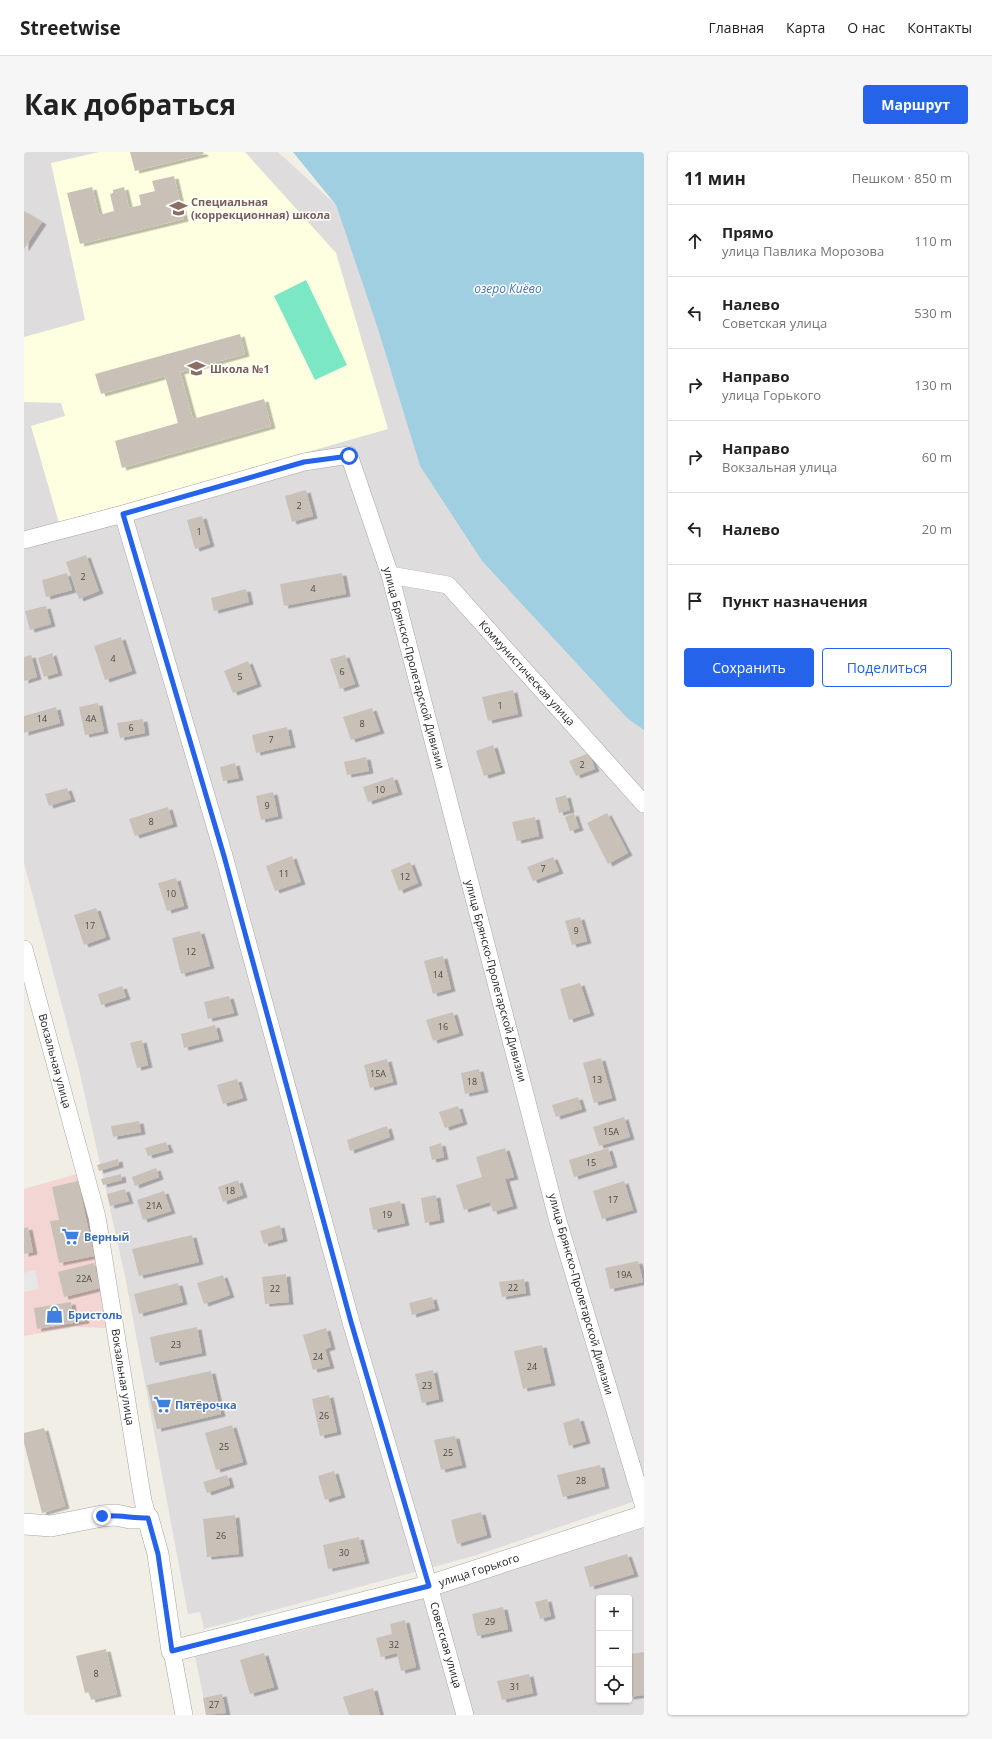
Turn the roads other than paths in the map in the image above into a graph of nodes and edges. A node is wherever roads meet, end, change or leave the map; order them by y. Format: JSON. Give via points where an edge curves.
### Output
{"nodes":[{"id":1,"x":123,"y":514,"type":"junction"},
{"id":2,"x":24,"y":540,"type":"edge"},
{"id":3,"x":390,"y":575,"type":"junction"},
{"id":4,"x":644,"y":804,"type":"edge"},
{"id":5,"x":24,"y":949,"type":"edge"},
{"id":6,"x":644,"y":1507,"type":"edge"},
{"id":7,"x":644,"y":1516,"type":"edge"},
{"id":8,"x":148,"y":1518,"type":"junction"},
{"id":9,"x":24,"y":1524,"type":"edge"},
{"id":10,"x":429,"y":1586,"type":"junction"},
{"id":11,"x":172,"y":1651,"type":"junction"},
{"id":12,"x":184,"y":1715,"type":"edge"},
{"id":13,"x":465,"y":1715,"type":"edge"}],
"edges":[{"from":1,"to":2,"type":"street"},
{"from":1,"to":3,"type":"street","name":"улица Брянско-Пролетарской Дивизии","via":[[304,462],[349,456]]},
{"from":1,"to":10,"type":"street","name":"Советская улица","via":[[224,856],[351,1322]]},
{"from":3,"to":4,"type":"street","name":"Коммунистическая улица","via":[[448,586]]},
{"from":3,"to":6,"type":"street","name":"улица Брянско-Пролетарской Дивизии","via":[[558,1221]]},
{"from":5,"to":8,"type":"street","name":"Вокзальная улица","via":[[97,1217]]},
{"from":7,"to":10,"type":"street","name":"улица Горького"},
{"from":8,"to":9,"type":"street","via":[[116,1515],[51,1526]]},
{"from":8,"to":11,"type":"street","name":"Вокзальная улица","via":[[158,1554]]},
{"from":10,"to":11,"type":"street","name":"улица Горького"},
{"from":10,"to":13,"type":"street","name":"Советская улица"},
{"from":11,"to":12,"type":"street","name":"Вокзальная улица"}]}
